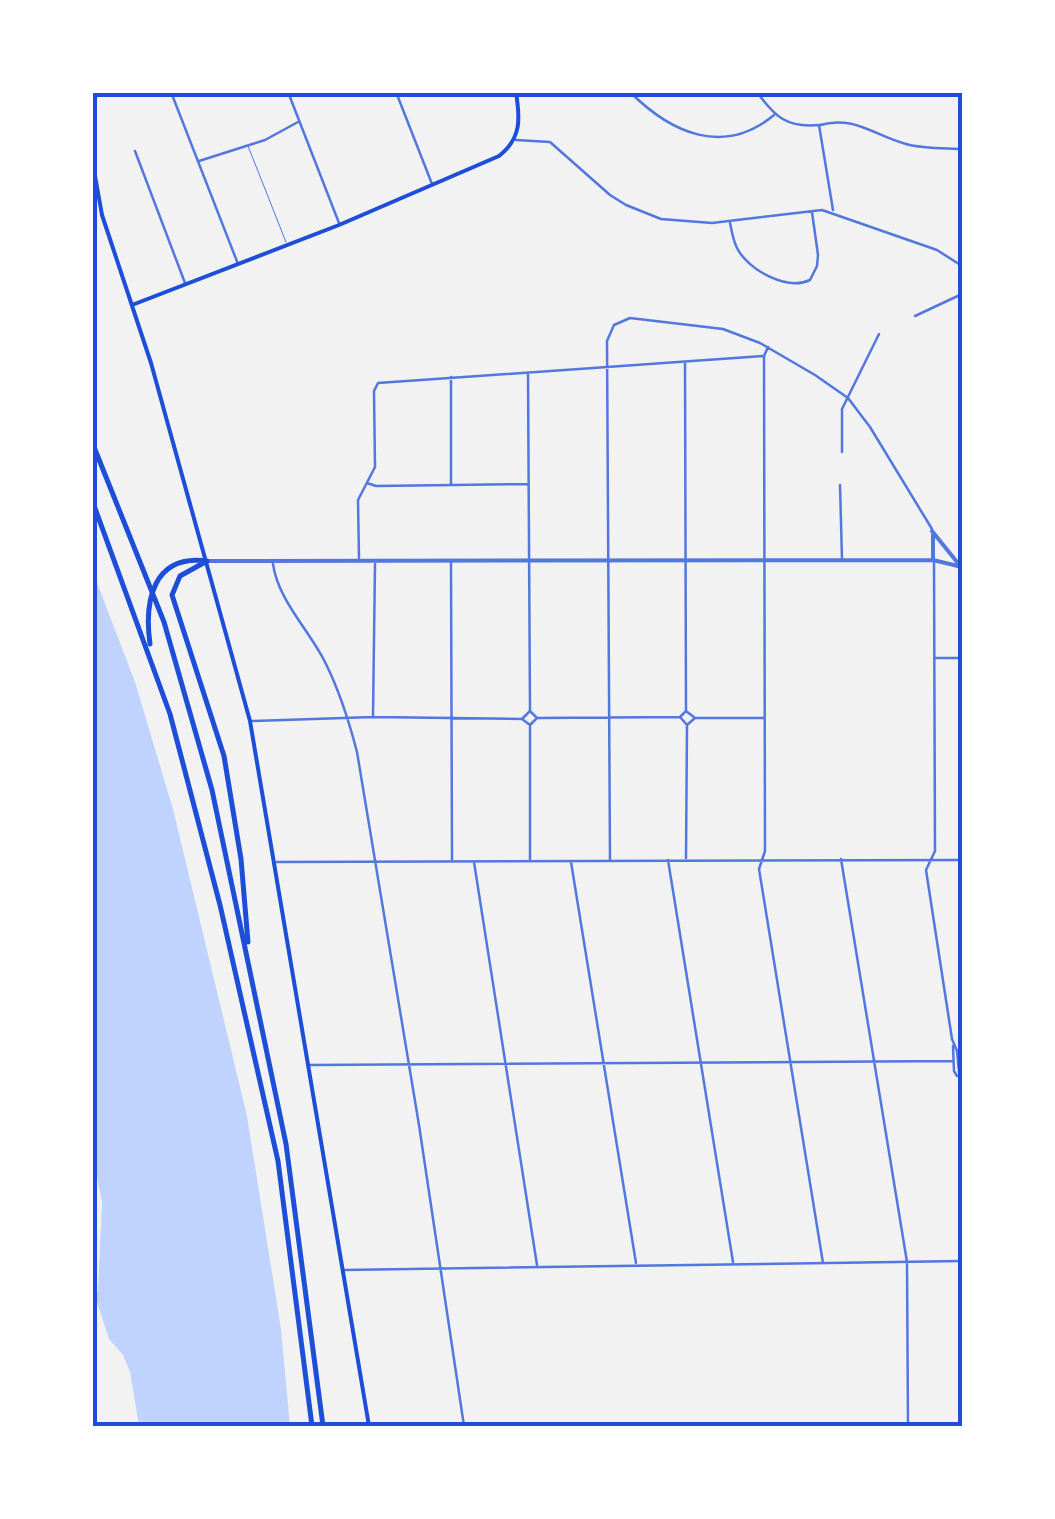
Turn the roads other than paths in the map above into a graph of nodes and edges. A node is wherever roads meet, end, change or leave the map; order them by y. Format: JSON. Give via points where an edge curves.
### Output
{"nodes":[{"id":1,"x":96,"y":92,"type":"edge"},
{"id":2,"x":171,"y":92,"type":"edge"},
{"id":3,"x":288,"y":92,"type":"edge"},
{"id":4,"x":396,"y":92,"type":"edge"},
{"id":5,"x":516,"y":92,"type":"edge"},
{"id":6,"x":630,"y":92,"type":"edge"},
{"id":7,"x":757,"y":92,"type":"edge"},
{"id":8,"x":774,"y":114,"type":"junction"},
{"id":9,"x":92,"y":119,"type":"edge"},
{"id":10,"x":299,"y":122,"type":"junction"},
{"id":11,"x":819,"y":126,"type":"junction"},
{"id":12,"x":515,"y":140,"type":"junction"},
{"id":13,"x":248,"y":146,"type":"junction"},
{"id":14,"x":962,"y":149,"type":"edge"},
{"id":15,"x":135,"y":151,"type":"dead end"},
{"id":16,"x":92,"y":160,"type":"edge"},
{"id":17,"x":197,"y":161,"type":"junction"},
{"id":18,"x":433,"y":185,"type":"junction"},
{"id":19,"x":812,"y":211,"type":"junction"},
{"id":20,"x":833,"y":212,"type":"junction"},
{"id":21,"x":730,"y":222,"type":"junction"},
{"id":22,"x":339,"y":225,"type":"junction"},
{"id":23,"x":288,"y":245,"type":"junction"},
{"id":24,"x":238,"y":264,"type":"junction"},
{"id":25,"x":962,"y":266,"type":"edge"},
{"id":26,"x":186,"y":284,"type":"junction"},
{"id":27,"x":962,"y":294,"type":"edge"},
{"id":28,"x":132,"y":305,"type":"junction"},
{"id":29,"x":915,"y":316,"type":"dead end"},
{"id":30,"x":879,"y":334,"type":"dead end"},
{"id":31,"x":768,"y":348,"type":"junction"},
{"id":32,"x":764,"y":356,"type":"junction"},
{"id":33,"x":685,"y":360,"type":"junction"},
{"id":34,"x":607,"y":366,"type":"junction"},
{"id":35,"x":528,"y":371,"type":"junction"},
{"id":36,"x":451,"y":376,"type":"junction"},
{"id":37,"x":848,"y":398,"type":"junction"},
{"id":38,"x":92,"y":442,"type":"edge"},
{"id":39,"x":842,"y":452,"type":"dead end"},
{"id":40,"x":366,"y":482,"type":"junction"},
{"id":41,"x":529,"y":484,"type":"junction"},
{"id":42,"x":451,"y":485,"type":"junction"},
{"id":43,"x":840,"y":485,"type":"dead end"},
{"id":44,"x":92,"y":500,"type":"edge"},
{"id":45,"x":932,"y":531,"type":"junction"},
{"id":46,"x":842,"y":560,"type":"junction"},
{"id":47,"x":934,"y":560,"type":"junction"},
{"id":48,"x":208,"y":561,"type":"junction"},
{"id":49,"x":686,"y":561,"type":"junction"},
{"id":50,"x":764,"y":561,"type":"junction"},
{"id":51,"x":272,"y":562,"type":"junction"},
{"id":52,"x":359,"y":562,"type":"junction"},
{"id":53,"x":374,"y":562,"type":"junction"},
{"id":54,"x":451,"y":562,"type":"junction"},
{"id":55,"x":528,"y":562,"type":"junction"},
{"id":56,"x":608,"y":562,"type":"junction"},
{"id":57,"x":961,"y":565,"type":"edge"},
{"id":58,"x":934,"y":658,"type":"junction"},
{"id":59,"x":962,"y":658,"type":"edge"},
{"id":60,"x":154,"y":662,"type":"junction"},
{"id":61,"x":530,"y":711,"type":"junction"},
{"id":62,"x":686,"y":711,"type":"junction"},
{"id":63,"x":373,"y":717,"type":"junction"},
{"id":64,"x":450,"y":717,"type":"junction"},
{"id":65,"x":680,"y":717,"type":"junction"},
{"id":66,"x":522,"y":718,"type":"junction"},
{"id":67,"x":536,"y":718,"type":"junction"},
{"id":68,"x":608,"y":718,"type":"junction"},
{"id":69,"x":694,"y":718,"type":"junction"},
{"id":70,"x":764,"y":718,"type":"junction"},
{"id":71,"x":349,"y":719,"type":"junction"},
{"id":72,"x":250,"y":721,"type":"junction"},
{"id":73,"x":530,"y":725,"type":"junction"},
{"id":74,"x":687,"y":725,"type":"junction"},
{"id":75,"x":842,"y":859,"type":"junction"},
{"id":76,"x":452,"y":860,"type":"junction"},
{"id":77,"x":473,"y":860,"type":"junction"},
{"id":78,"x":570,"y":860,"type":"junction"},
{"id":79,"x":610,"y":860,"type":"junction"},
{"id":80,"x":668,"y":860,"type":"junction"},
{"id":81,"x":686,"y":860,"type":"junction"},
{"id":82,"x":762,"y":860,"type":"junction"},
{"id":83,"x":930,"y":860,"type":"junction"},
{"id":84,"x":962,"y":860,"type":"edge"},
{"id":85,"x":374,"y":861,"type":"junction"},
{"id":86,"x":530,"y":861,"type":"junction"},
{"id":87,"x":276,"y":862,"type":"junction"},
{"id":88,"x":249,"y":960,"type":"junction"},
{"id":89,"x":954,"y":1046,"type":"junction"},
{"id":90,"x":874,"y":1062,"type":"junction"},
{"id":91,"x":953,"y":1062,"type":"junction"},
{"id":92,"x":701,"y":1063,"type":"junction"},
{"id":93,"x":790,"y":1063,"type":"junction"},
{"id":94,"x":408,"y":1064,"type":"junction"},
{"id":95,"x":505,"y":1064,"type":"junction"},
{"id":96,"x":602,"y":1064,"type":"junction"},
{"id":97,"x":308,"y":1065,"type":"junction"},
{"id":98,"x":958,"y":1078,"type":"junction"},
{"id":99,"x":962,"y":1103,"type":"edge"},
{"id":100,"x":962,"y":1261,"type":"edge"},
{"id":101,"x":823,"y":1262,"type":"junction"},
{"id":102,"x":907,"y":1262,"type":"junction"},
{"id":103,"x":733,"y":1264,"type":"junction"},
{"id":104,"x":636,"y":1265,"type":"junction"},
{"id":105,"x":537,"y":1266,"type":"junction"},
{"id":106,"x":441,"y":1268,"type":"junction"},
{"id":107,"x":342,"y":1270,"type":"junction"},
{"id":108,"x":312,"y":1426,"type":"edge"},
{"id":109,"x":322,"y":1426,"type":"edge"},
{"id":110,"x":368,"y":1426,"type":"edge"},
{"id":111,"x":464,"y":1426,"type":"edge"},
{"id":112,"x":908,"y":1426,"type":"edge"}],
"edges":[{"from":1,"to":9,"type":"main road"},
{"from":2,"to":17,"type":"street"},
{"from":3,"to":10,"type":"street"},
{"from":4,"to":18,"type":"street"},
{"from":5,"to":12,"type":"main road"},
{"from":6,"to":8,"type":"street","via":[[677,128],[717,138],[747,133]]},
{"from":7,"to":8,"type":"street"},
{"from":8,"to":11,"type":"street"},
{"from":10,"to":13,"type":"street"},
{"from":10,"to":22,"type":"street"},
{"from":11,"to":14,"type":"street","via":[[853,123],[909,145]]},
{"from":11,"to":20,"type":"street"},
{"from":12,"to":18,"type":"main road","via":[[499,156]]},
{"from":12,"to":21,"type":"street","via":[[558,146],[610,194],[641,212],[692,224]]},
{"from":13,"to":17,"type":"street"},
{"from":13,"to":23,"type":"lane"},
{"from":15,"to":26,"type":"street"},
{"from":16,"to":28,"type":"main road","via":[[102,216]]},
{"from":17,"to":24,"type":"street"},
{"from":18,"to":22,"type":"main road"},
{"from":19,"to":20,"type":"street"},
{"from":19,"to":21,"type":"street"},
{"from":19,"to":21,"type":"street","via":[[817,266],[810,280],[797,284],[751,265],[738,250]]},
{"from":20,"to":25,"type":"street","via":[[938,250]]},
{"from":22,"to":23,"type":"main road"},
{"from":23,"to":24,"type":"main road"},
{"from":24,"to":26,"type":"main road"},
{"from":26,"to":28,"type":"main road"},
{"from":27,"to":29,"type":"street"},
{"from":28,"to":48,"type":"main road"},
{"from":30,"to":37,"type":"street"},
{"from":31,"to":32,"type":"street"},
{"from":31,"to":34,"type":"street","via":[[724,329],[624,319],[608,335]]},
{"from":31,"to":37,"type":"street"},
{"from":32,"to":33,"type":"street"},
{"from":32,"to":50,"type":"street"},
{"from":33,"to":34,"type":"street"},
{"from":33,"to":49,"type":"street"},
{"from":34,"to":35,"type":"street"},
{"from":34,"to":56,"type":"street"},
{"from":35,"to":36,"type":"street"},
{"from":35,"to":41,"type":"street"},
{"from":36,"to":40,"type":"street","via":[[378,382],[375,467]]},
{"from":36,"to":42,"type":"street"},
{"from":37,"to":39,"type":"street"},
{"from":37,"to":45,"type":"street"},
{"from":38,"to":88,"type":"highway","via":[[164,622],[204,756]]},
{"from":40,"to":42,"type":"street"},
{"from":40,"to":52,"type":"street","via":[[358,500]]},
{"from":41,"to":42,"type":"street"},
{"from":41,"to":55,"type":"street"},
{"from":43,"to":46,"type":"street"},
{"from":44,"to":60,"type":"highway"},
{"from":45,"to":47,"type":"street"},
{"from":45,"to":57,"type":"street"},
{"from":46,"to":47,"type":"street"},
{"from":46,"to":50,"type":"street"},
{"from":47,"to":57,"type":"street"},
{"from":47,"to":58,"type":"street"},
{"from":48,"to":51,"type":"street"},
{"from":48,"to":60,"type":"highway","via":[[177,564],[150,595]]},
{"from":48,"to":72,"type":"main road"},
{"from":48,"to":88,"type":"highway","via":[[180,576],[172,595],[224,756]]},
{"from":49,"to":50,"type":"street"},
{"from":49,"to":56,"type":"street"},
{"from":49,"to":62,"type":"street"},
{"from":50,"to":70,"type":"street"},
{"from":51,"to":52,"type":"street"},
{"from":51,"to":71,"type":"street"},
{"from":52,"to":53,"type":"street"},
{"from":53,"to":54,"type":"street"},
{"from":53,"to":63,"type":"street"},
{"from":54,"to":55,"type":"street"},
{"from":54,"to":64,"type":"street"},
{"from":55,"to":56,"type":"street"},
{"from":55,"to":61,"type":"street"},
{"from":56,"to":68,"type":"street"},
{"from":58,"to":59,"type":"street"},
{"from":58,"to":83,"type":"street"},
{"from":60,"to":108,"type":"highway","via":[[272,1124]]},
{"from":61,"to":66,"type":"street"},
{"from":61,"to":67,"type":"street"},
{"from":62,"to":65,"type":"street"},
{"from":62,"to":69,"type":"street"},
{"from":63,"to":64,"type":"street"},
{"from":63,"to":71,"type":"street"},
{"from":64,"to":66,"type":"street"},
{"from":64,"to":76,"type":"street"},
{"from":65,"to":68,"type":"street"},
{"from":65,"to":74,"type":"street"},
{"from":66,"to":73,"type":"street"},
{"from":67,"to":68,"type":"street"},
{"from":67,"to":73,"type":"street"},
{"from":68,"to":79,"type":"street"},
{"from":69,"to":70,"type":"street"},
{"from":69,"to":74,"type":"street"},
{"from":70,"to":82,"type":"street"},
{"from":71,"to":72,"type":"street"},
{"from":71,"to":85,"type":"street"},
{"from":72,"to":87,"type":"main road"},
{"from":73,"to":86,"type":"street"},
{"from":74,"to":81,"type":"street"},
{"from":75,"to":82,"type":"street"},
{"from":75,"to":83,"type":"street"},
{"from":75,"to":90,"type":"street"},
{"from":76,"to":77,"type":"street"},
{"from":76,"to":85,"type":"street"},
{"from":77,"to":86,"type":"street"},
{"from":77,"to":95,"type":"street"},
{"from":78,"to":79,"type":"street"},
{"from":78,"to":86,"type":"street"},
{"from":78,"to":96,"type":"street"},
{"from":79,"to":80,"type":"street"},
{"from":80,"to":81,"type":"street"},
{"from":80,"to":92,"type":"street"},
{"from":81,"to":82,"type":"street"},
{"from":82,"to":93,"type":"street"},
{"from":83,"to":84,"type":"street"},
{"from":83,"to":89,"type":"street","via":[[926,870]]},
{"from":85,"to":87,"type":"street"},
{"from":85,"to":94,"type":"street"},
{"from":87,"to":97,"type":"main road"},
{"from":88,"to":109,"type":"highway","via":[[295,1202]]},
{"from":89,"to":91,"type":"street"},
{"from":89,"to":98,"type":"street"},
{"from":90,"to":91,"type":"street"},
{"from":90,"to":93,"type":"street"},
{"from":90,"to":102,"type":"street"},
{"from":91,"to":98,"type":"street"},
{"from":92,"to":93,"type":"street"},
{"from":92,"to":96,"type":"street"},
{"from":92,"to":103,"type":"street"},
{"from":93,"to":101,"type":"street"},
{"from":94,"to":95,"type":"street"},
{"from":94,"to":97,"type":"street"},
{"from":94,"to":106,"type":"street"},
{"from":95,"to":96,"type":"street"},
{"from":95,"to":105,"type":"street"},
{"from":96,"to":104,"type":"street"},
{"from":97,"to":107,"type":"main road"},
{"from":98,"to":99,"type":"street"},
{"from":100,"to":102,"type":"street"},
{"from":101,"to":102,"type":"street"},
{"from":101,"to":103,"type":"street"},
{"from":102,"to":112,"type":"street"},
{"from":103,"to":104,"type":"street"},
{"from":104,"to":105,"type":"street"},
{"from":105,"to":106,"type":"street"},
{"from":106,"to":107,"type":"street"},
{"from":106,"to":111,"type":"street"},
{"from":107,"to":110,"type":"main road"}]}
